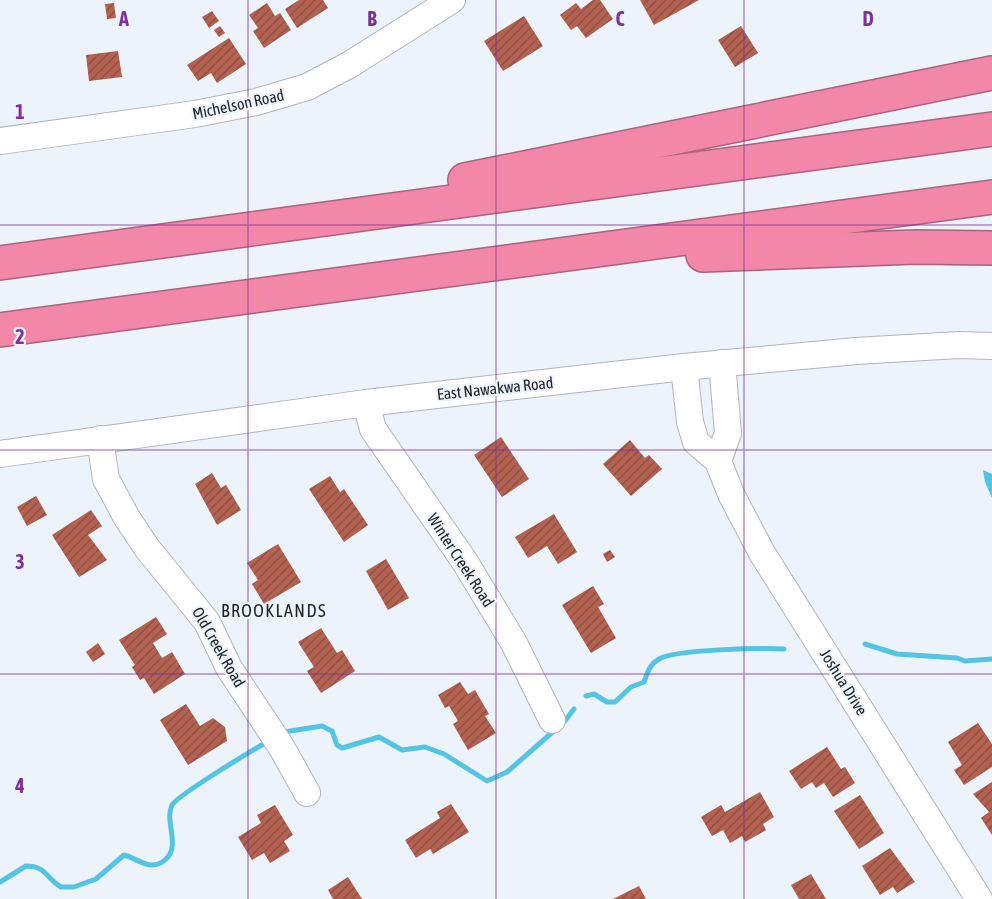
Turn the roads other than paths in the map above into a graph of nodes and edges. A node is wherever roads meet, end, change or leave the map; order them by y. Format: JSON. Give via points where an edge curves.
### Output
{"nodes":[{"id":1,"x":452,"y":0,"type":"edge"},
{"id":2,"x":992,"y":73,"type":"edge"},
{"id":3,"x":992,"y":129,"type":"edge"},
{"id":4,"x":0,"y":141,"type":"edge"},
{"id":5,"x":992,"y":197,"type":"edge"},
{"id":6,"x":185,"y":238,"type":"junction"},
{"id":7,"x":992,"y":248,"type":"edge"},
{"id":8,"x":0,"y":262,"type":"edge"},
{"id":9,"x":488,"y":264,"type":"junction"},
{"id":10,"x":0,"y":330,"type":"edge"},
{"id":11,"x":992,"y":346,"type":"edge"},
{"id":12,"x":722,"y":363,"type":"junction"},
{"id":13,"x":684,"y":367,"type":"junction"},
{"id":14,"x":366,"y":403,"type":"junction"},
{"id":15,"x":100,"y":439,"type":"junction"},
{"id":16,"x":0,"y":454,"type":"edge"},
{"id":17,"x":718,"y":460,"type":"junction"},
{"id":18,"x":552,"y":720,"type":"dead end"},
{"id":19,"x":307,"y":793,"type":"dead end"},
{"id":20,"x":979,"y":899,"type":"edge"}],
"edges":[{"from":1,"to":4,"type":"street","name":"Michelson Road","via":[[307,87],[195,114]]},
{"from":2,"to":6,"type":"highway"},
{"from":3,"to":6,"type":"highway"},
{"from":5,"to":9,"type":"highway"},
{"from":6,"to":8,"type":"highway"},
{"from":7,"to":9,"type":"highway","via":[[846,249]]},
{"from":9,"to":10,"type":"highway"},
{"from":11,"to":12,"type":"street","name":"East Nawakwa Road","via":[[959,345]]},
{"from":12,"to":13,"type":"street","name":"East Nawakwa Road"},
{"from":12,"to":17,"type":"street","via":[[728,434]]},
{"from":13,"to":14,"type":"street","name":"East Nawakwa Road"},
{"from":13,"to":17,"type":"street","name":"Joshua Drive","via":[[696,442]]},
{"from":14,"to":15,"type":"street","name":"East Nawakwa Road"},
{"from":14,"to":18,"type":"street","name":"Winter Creek Road","via":[[373,429],[465,562],[514,643]]},
{"from":15,"to":16,"type":"street","name":"East Nawakwa Road"},
{"from":15,"to":19,"type":"street","name":"Old Creek Road","via":[[106,479],[127,518],[207,622],[229,668]]},
{"from":17,"to":20,"type":"street","name":"Joshua Drive","via":[[762,553]]}]}
